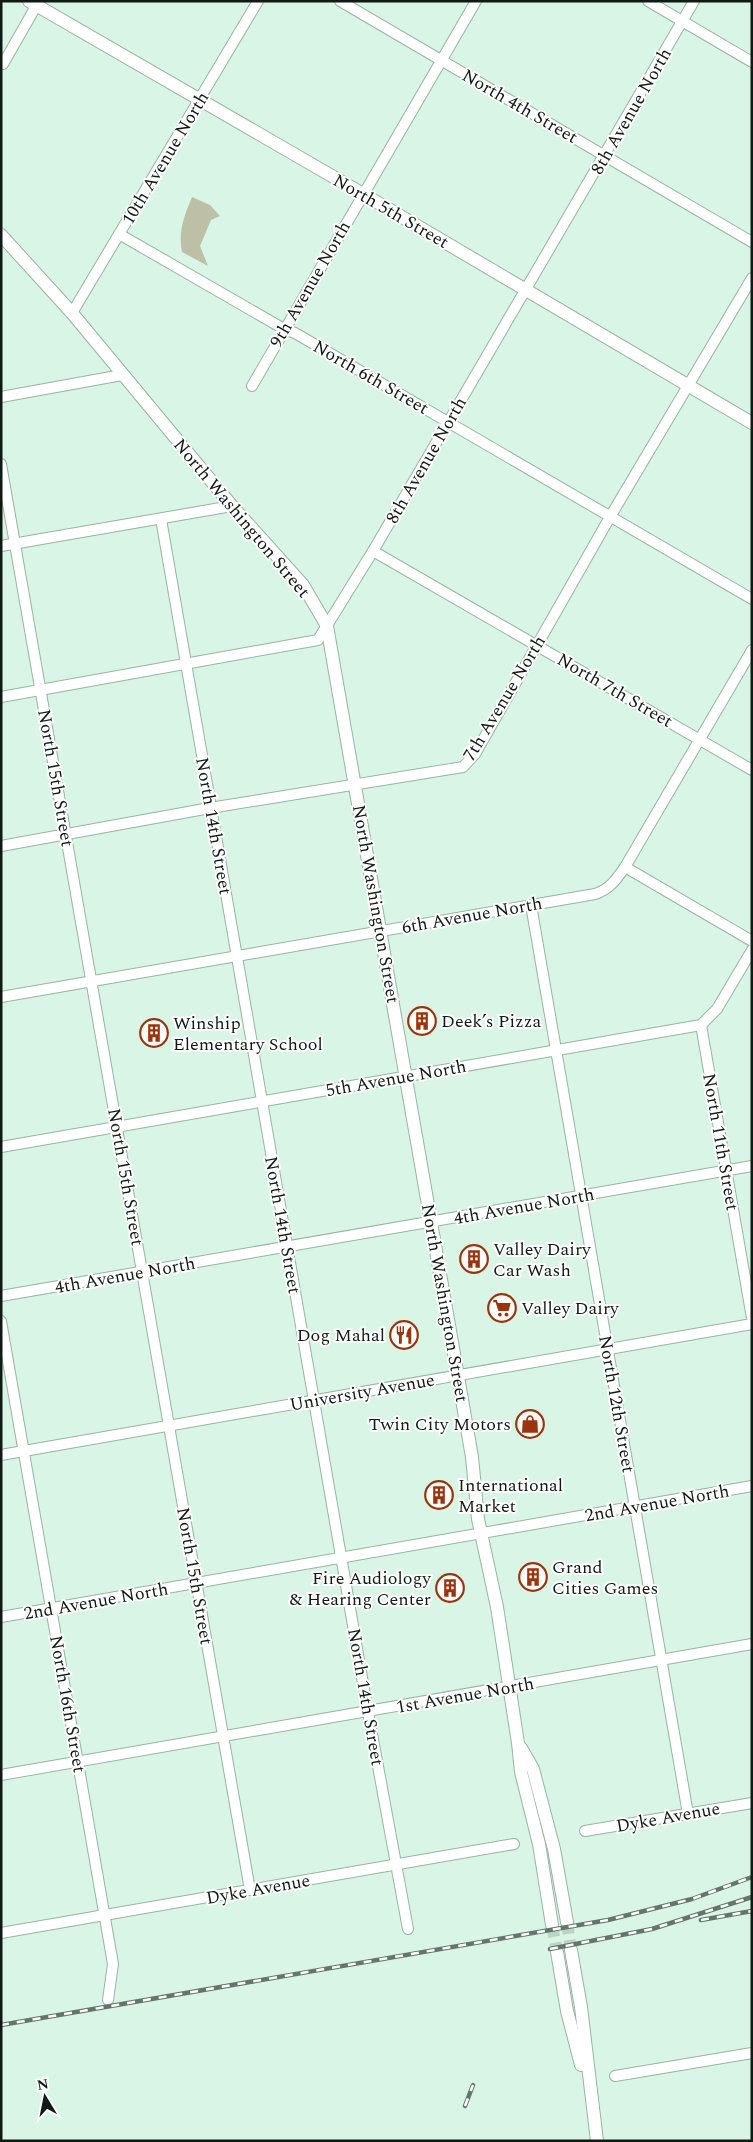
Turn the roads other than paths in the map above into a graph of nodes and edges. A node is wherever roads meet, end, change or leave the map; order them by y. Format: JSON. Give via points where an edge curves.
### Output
{"nodes":[{"id":1,"x":258,"y":1,"type":"edge"},
{"id":2,"x":340,"y":1,"type":"edge"},
{"id":3,"x":476,"y":1,"type":"edge"},
{"id":4,"x":648,"y":1,"type":"edge"},
{"id":5,"x":694,"y":1,"type":"edge"},
{"id":6,"x":35,"y":3,"type":"edge"},
{"id":7,"x":683,"y":21,"type":"junction"},
{"id":8,"x":441,"y":60,"type":"junction"},
{"id":9,"x":752,"y":62,"type":"edge"},
{"id":10,"x":3,"y":64,"type":"dead end"},
{"id":11,"x":200,"y":100,"type":"junction"},
{"id":12,"x":604,"y":156,"type":"junction"},
{"id":13,"x":363,"y":194,"type":"junction"},
{"id":14,"x":119,"y":234,"type":"junction"},
{"id":15,"x":1,"y":235,"type":"edge"},
{"id":16,"x":752,"y":242,"type":"edge"},
{"id":17,"x":752,"y":278,"type":"edge"},
{"id":18,"x":526,"y":291,"type":"junction"},
{"id":19,"x":72,"y":313,"type":"junction"},
{"id":20,"x":284,"y":329,"type":"junction"},
{"id":21,"x":122,"y":375,"type":"junction"},
{"id":22,"x":252,"y":386,"type":"dead end"},
{"id":23,"x":688,"y":386,"type":"junction"},
{"id":24,"x":1,"y":397,"type":"edge"},
{"id":25,"x":448,"y":422,"type":"junction"},
{"id":26,"x":752,"y":423,"type":"edge"},
{"id":27,"x":1,"y":464,"type":"edge"},
{"id":28,"x":232,"y":506,"type":"junction"},
{"id":29,"x":610,"y":517,"type":"junction"},
{"id":30,"x":161,"y":519,"type":"junction"},
{"id":31,"x":16,"y":544,"type":"junction"},
{"id":32,"x":1,"y":546,"type":"edge"},
{"id":33,"x":373,"y":551,"type":"junction"},
{"id":34,"x":752,"y":599,"type":"edge"},
{"id":35,"x":327,"y":626,"type":"junction"},
{"id":36,"x":536,"y":644,"type":"junction"},
{"id":37,"x":752,"y":650,"type":"edge"},
{"id":38,"x":187,"y":664,"type":"junction"},
{"id":39,"x":40,"y":690,"type":"junction"},
{"id":40,"x":1,"y":697,"type":"edge"},
{"id":41,"x":700,"y":739,"type":"junction"},
{"id":42,"x":752,"y":770,"type":"edge"},
{"id":43,"x":356,"y":784,"type":"junction"},
{"id":44,"x":210,"y":808,"type":"junction"},
{"id":45,"x":66,"y":835,"type":"junction"},
{"id":46,"x":1,"y":846,"type":"edge"},
{"id":47,"x":625,"y":867,"type":"junction"},
{"id":48,"x":531,"y":905,"type":"junction"},
{"id":49,"x":381,"y":931,"type":"junction"},
{"id":50,"x":752,"y":941,"type":"edge"},
{"id":51,"x":752,"y":950,"type":"edge"},
{"id":52,"x":237,"y":957,"type":"junction"},
{"id":53,"x":92,"y":981,"type":"junction"},
{"id":54,"x":1,"y":997,"type":"edge"},
{"id":55,"x":701,"y":1025,"type":"junction"},
{"id":56,"x":556,"y":1051,"type":"junction"},
{"id":57,"x":406,"y":1076,"type":"junction"},
{"id":58,"x":262,"y":1101,"type":"junction"},
{"id":59,"x":117,"y":1127,"type":"junction"},
{"id":60,"x":1,"y":1147,"type":"edge"},
{"id":61,"x":752,"y":1166,"type":"edge"},
{"id":62,"x":726,"y":1170,"type":"junction"},
{"id":63,"x":581,"y":1196,"type":"junction"},
{"id":64,"x":431,"y":1222,"type":"junction"},
{"id":65,"x":287,"y":1247,"type":"junction"},
{"id":66,"x":142,"y":1272,"type":"junction"},
{"id":67,"x":1,"y":1296,"type":"edge"},
{"id":68,"x":752,"y":1318,"type":"edge"},
{"id":69,"x":1,"y":1321,"type":"edge"},
{"id":70,"x":752,"y":1324,"type":"edge"},
{"id":71,"x":608,"y":1349,"type":"junction"},
{"id":72,"x":458,"y":1375,"type":"junction"},
{"id":73,"x":314,"y":1400,"type":"junction"},
{"id":74,"x":170,"y":1426,"type":"junction"},
{"id":75,"x":24,"y":1452,"type":"junction"},
{"id":76,"x":1,"y":1456,"type":"edge"},
{"id":77,"x":752,"y":1486,"type":"edge"},
{"id":78,"x":635,"y":1507,"type":"junction"},
{"id":79,"x":481,"y":1533,"type":"junction"},
{"id":80,"x":342,"y":1558,"type":"junction"},
{"id":81,"x":197,"y":1583,"type":"junction"},
{"id":82,"x":51,"y":1608,"type":"junction"},
{"id":83,"x":1,"y":1617,"type":"edge"},
{"id":84,"x":752,"y":1644,"type":"edge"},
{"id":85,"x":662,"y":1660,"type":"junction"},
{"id":86,"x":509,"y":1687,"type":"junction"},
{"id":87,"x":368,"y":1712,"type":"junction"},
{"id":88,"x":223,"y":1736,"type":"junction"},
{"id":89,"x":518,"y":1743,"type":"junction"},
{"id":90,"x":78,"y":1762,"type":"junction"},
{"id":91,"x":1,"y":1775,"type":"edge"},
{"id":92,"x":752,"y":1803,"type":"edge"},
{"id":93,"x":688,"y":1814,"type":"junction"},
{"id":94,"x":585,"y":1831,"type":"dead end"},
{"id":95,"x":514,"y":1844,"type":"dead end"},
{"id":96,"x":395,"y":1865,"type":"junction"},
{"id":97,"x":250,"y":1890,"type":"junction"},
{"id":98,"x":105,"y":1916,"type":"junction"},
{"id":99,"x":567,"y":1922,"type":"tunnel mouth"},
{"id":100,"x":552,"y":1925,"type":"tunnel mouth"},
{"id":101,"x":408,"y":1930,"type":"dead end"},
{"id":102,"x":1,"y":1933,"type":"edge"},
{"id":103,"x":571,"y":1950,"type":"tunnel mouth"},
{"id":104,"x":557,"y":1952,"type":"tunnel mouth"},
{"id":105,"x":108,"y":2000,"type":"dead end"},
{"id":106,"x":752,"y":2053,"type":"edge"},
{"id":107,"x":615,"y":2076,"type":"dead end"},
{"id":108,"x":592,"y":2107,"type":"junction"},
{"id":109,"x":597,"y":2141,"type":"edge"}],
"edges":[{"from":1,"to":11,"type":"street","name":"10th Avenue North"},
{"from":2,"to":8,"type":"street","name":"North 4th Street"},
{"from":3,"to":8,"type":"street","name":"9th Avenue North"},
{"from":4,"to":7,"type":"street"},
{"from":5,"to":7,"type":"street","name":"8th Avenue North"},
{"from":6,"to":10,"type":"street"},
{"from":6,"to":11,"type":"main road","name":"North 5th Street"},
{"from":7,"to":9,"type":"street"},
{"from":7,"to":12,"type":"street","name":"8th Avenue North"},
{"from":8,"to":12,"type":"street","name":"North 4th Street"},
{"from":8,"to":13,"type":"street","name":"9th Avenue North"},
{"from":11,"to":13,"type":"main road","name":"North 5th Street"},
{"from":11,"to":14,"type":"street","name":"10th Avenue North"},
{"from":12,"to":16,"type":"street","name":"North 4th Street"},
{"from":12,"to":18,"type":"street","name":"8th Avenue North"},
{"from":13,"to":18,"type":"main road","name":"North 5th Street"},
{"from":13,"to":20,"type":"street","name":"9th Avenue North"},
{"from":14,"to":19,"type":"street","name":"10th Avenue North"},
{"from":14,"to":20,"type":"street","name":"North 6th Street"},
{"from":15,"to":19,"type":"main road","name":"North Washington Street"},
{"from":17,"to":23,"type":"street","name":"7th Avenue North"},
{"from":18,"to":23,"type":"main road","name":"North 5th Street"},
{"from":18,"to":25,"type":"street","name":"8th Avenue North"},
{"from":19,"to":21,"type":"main road","name":"North Washington Street"},
{"from":20,"to":22,"type":"street","name":"9th Avenue North"},
{"from":20,"to":25,"type":"street","name":"North 6th Street"},
{"from":21,"to":24,"type":"street"},
{"from":21,"to":28,"type":"main road","name":"North Washington Street"},
{"from":23,"to":26,"type":"main road","name":"North 5th Street"},
{"from":23,"to":29,"type":"street","name":"7th Avenue North"},
{"from":25,"to":29,"type":"street","name":"North 6th Street"},
{"from":25,"to":33,"type":"street","name":"8th Avenue North"},
{"from":27,"to":31,"type":"street","name":"North 15th Street"},
{"from":28,"to":30,"type":"street"},
{"from":28,"to":35,"type":"main road","name":"North Washington Street","via":[[303,585]]},
{"from":29,"to":34,"type":"street","name":"North 6th Street"},
{"from":29,"to":36,"type":"street","name":"7th Avenue North"},
{"from":30,"to":31,"type":"street"},
{"from":30,"to":38,"type":"street","name":"North 14th Street"},
{"from":31,"to":32,"type":"street"},
{"from":31,"to":39,"type":"street","name":"North 15th Street"},
{"from":33,"to":35,"type":"street","name":"8th Avenue North"},
{"from":33,"to":36,"type":"street","name":"North 7th Street"},
{"from":35,"to":38,"type":"street","name":"8th Avenue North","via":[[318,640]]},
{"from":35,"to":43,"type":"main road","name":"North Washington Street"},
{"from":36,"to":41,"type":"street","name":"North 7th Street"},
{"from":36,"to":43,"type":"street","name":"7th Avenue North","via":[[475,754],[463,767]]},
{"from":37,"to":41,"type":"street","name":"6th Avenue North"},
{"from":38,"to":39,"type":"street","name":"8th Avenue North"},
{"from":38,"to":44,"type":"street","name":"North 14th Street"},
{"from":39,"to":40,"type":"street","name":"8th Avenue North"},
{"from":39,"to":45,"type":"street","name":"North 15th Street"},
{"from":41,"to":42,"type":"street","name":"North 7th Street"},
{"from":41,"to":47,"type":"street","name":"6th Avenue North"},
{"from":43,"to":44,"type":"street","name":"7th Avenue North"},
{"from":43,"to":49,"type":"main road","name":"North Washington Street"},
{"from":44,"to":45,"type":"street","name":"7th Avenue North"},
{"from":44,"to":52,"type":"street","name":"North 14th Street"},
{"from":45,"to":46,"type":"street","name":"7th Avenue North"},
{"from":45,"to":53,"type":"street","name":"North 15th Street"},
{"from":47,"to":48,"type":"street","name":"6th Avenue North","via":[[612,886],[605,890]]},
{"from":47,"to":50,"type":"street"},
{"from":48,"to":49,"type":"street","name":"6th Avenue North"},
{"from":48,"to":56,"type":"street","name":"North 12th Street"},
{"from":49,"to":52,"type":"street","name":"6th Avenue North"},
{"from":49,"to":57,"type":"main road","name":"North Washington Street"},
{"from":51,"to":55,"type":"street","via":[[717,1009]]},
{"from":52,"to":53,"type":"street","name":"6th Avenue North"},
{"from":52,"to":58,"type":"street","name":"North 14th Street"},
{"from":53,"to":54,"type":"street","name":"6th Avenue North"},
{"from":53,"to":59,"type":"street","name":"North 15th Street"},
{"from":55,"to":56,"type":"street","name":"5th Avenue North"},
{"from":55,"to":62,"type":"street","name":"North 11th Street"},
{"from":56,"to":57,"type":"street","name":"5th Avenue North"},
{"from":56,"to":63,"type":"street","name":"North 12th Street"},
{"from":57,"to":58,"type":"street","name":"5th Avenue North"},
{"from":57,"to":64,"type":"main road","name":"North Washington Street"},
{"from":58,"to":59,"type":"street","name":"5th Avenue North"},
{"from":58,"to":65,"type":"street","name":"North 14th Street"},
{"from":59,"to":60,"type":"street","name":"5th Avenue North"},
{"from":59,"to":66,"type":"street","name":"North 15th Street"},
{"from":61,"to":62,"type":"street","name":"4th Avenue North"},
{"from":62,"to":63,"type":"street","name":"4th Avenue North"},
{"from":62,"to":68,"type":"street","name":"North 11th Street"},
{"from":63,"to":64,"type":"street","name":"4th Avenue North"},
{"from":63,"to":71,"type":"street","name":"North 12th Street"},
{"from":64,"to":65,"type":"street","name":"4th Avenue North"},
{"from":64,"to":72,"type":"main road","name":"North Washington Street"},
{"from":65,"to":66,"type":"street","name":"4th Avenue North"},
{"from":65,"to":73,"type":"street","name":"North 14th Street"},
{"from":66,"to":67,"type":"street","name":"4th Avenue North"},
{"from":66,"to":74,"type":"street","name":"North 15th Street"},
{"from":69,"to":75,"type":"street","name":"North 16th Street"},
{"from":70,"to":71,"type":"street","name":"University Avenue"},
{"from":71,"to":72,"type":"street","name":"University Avenue"},
{"from":71,"to":78,"type":"street","name":"North 12th Street"},
{"from":72,"to":73,"type":"street","name":"University Avenue"},
{"from":72,"to":79,"type":"main road","name":"North Washington Street"},
{"from":73,"to":74,"type":"street","name":"University Avenue"},
{"from":73,"to":80,"type":"street","name":"North 14th Street"},
{"from":74,"to":75,"type":"street","name":"University Avenue"},
{"from":74,"to":81,"type":"street","name":"North 15th Street"},
{"from":75,"to":76,"type":"street","name":"University Avenue"},
{"from":75,"to":82,"type":"street","name":"North 16th Street"},
{"from":77,"to":78,"type":"street","name":"2nd Avenue North"},
{"from":78,"to":79,"type":"street","name":"2nd Avenue North"},
{"from":78,"to":85,"type":"street","name":"North 12th Street"},
{"from":79,"to":80,"type":"street","name":"2nd Avenue North"},
{"from":79,"to":86,"type":"main road","name":"North Washington Street"},
{"from":80,"to":81,"type":"street","name":"2nd Avenue North"},
{"from":80,"to":87,"type":"street","name":"North 14th Street"},
{"from":81,"to":82,"type":"street","name":"2nd Avenue North"},
{"from":81,"to":88,"type":"street","name":"North 15th Street"},
{"from":82,"to":83,"type":"street","name":"2nd Avenue North"},
{"from":82,"to":90,"type":"street","name":"North 16th Street"},
{"from":84,"to":85,"type":"street","name":"1st Avenue North"},
{"from":85,"to":86,"type":"street","name":"1st Avenue North"},
{"from":85,"to":93,"type":"street","name":"North 12th Street"},
{"from":86,"to":87,"type":"street","name":"1st Avenue North"},
{"from":86,"to":89,"type":"main road","name":"North Washington Street"},
{"from":87,"to":88,"type":"street","name":"1st Avenue North"},
{"from":87,"to":96,"type":"street","name":"North 14th Street"},
{"from":88,"to":90,"type":"street","name":"1st Avenue North"},
{"from":88,"to":97,"type":"street","name":"North 15th Street"},
{"from":89,"to":99,"type":"main road","name":"North Washington Street","via":[[533,1769],[554,1849]]},
{"from":89,"to":100,"type":"main road","name":"North Washington Street"},
{"from":90,"to":91,"type":"street","name":"1st Avenue North"},
{"from":90,"to":98,"type":"street","name":"North 16th Street"},
{"from":92,"to":93,"type":"street","name":"Dyke Avenue"},
{"from":93,"to":94,"type":"street","name":"Dyke Avenue"},
{"from":95,"to":96,"type":"street","name":"Dyke Avenue"},
{"from":96,"to":97,"type":"street","name":"Dyke Avenue"},
{"from":96,"to":101,"type":"street","name":"North 14th Street"},
{"from":97,"to":98,"type":"street","name":"Dyke Avenue"},
{"from":98,"to":102,"type":"street","name":"Dyke Avenue"},
{"from":98,"to":105,"type":"street","name":"North 16th Street","via":[[113,1964]]},
{"from":103,"to":108,"type":"main road"},
{"from":104,"to":108,"type":"main road","via":[[567,2011]]},
{"from":106,"to":107,"type":"street"},
{"from":108,"to":109,"type":"main road"}]}
